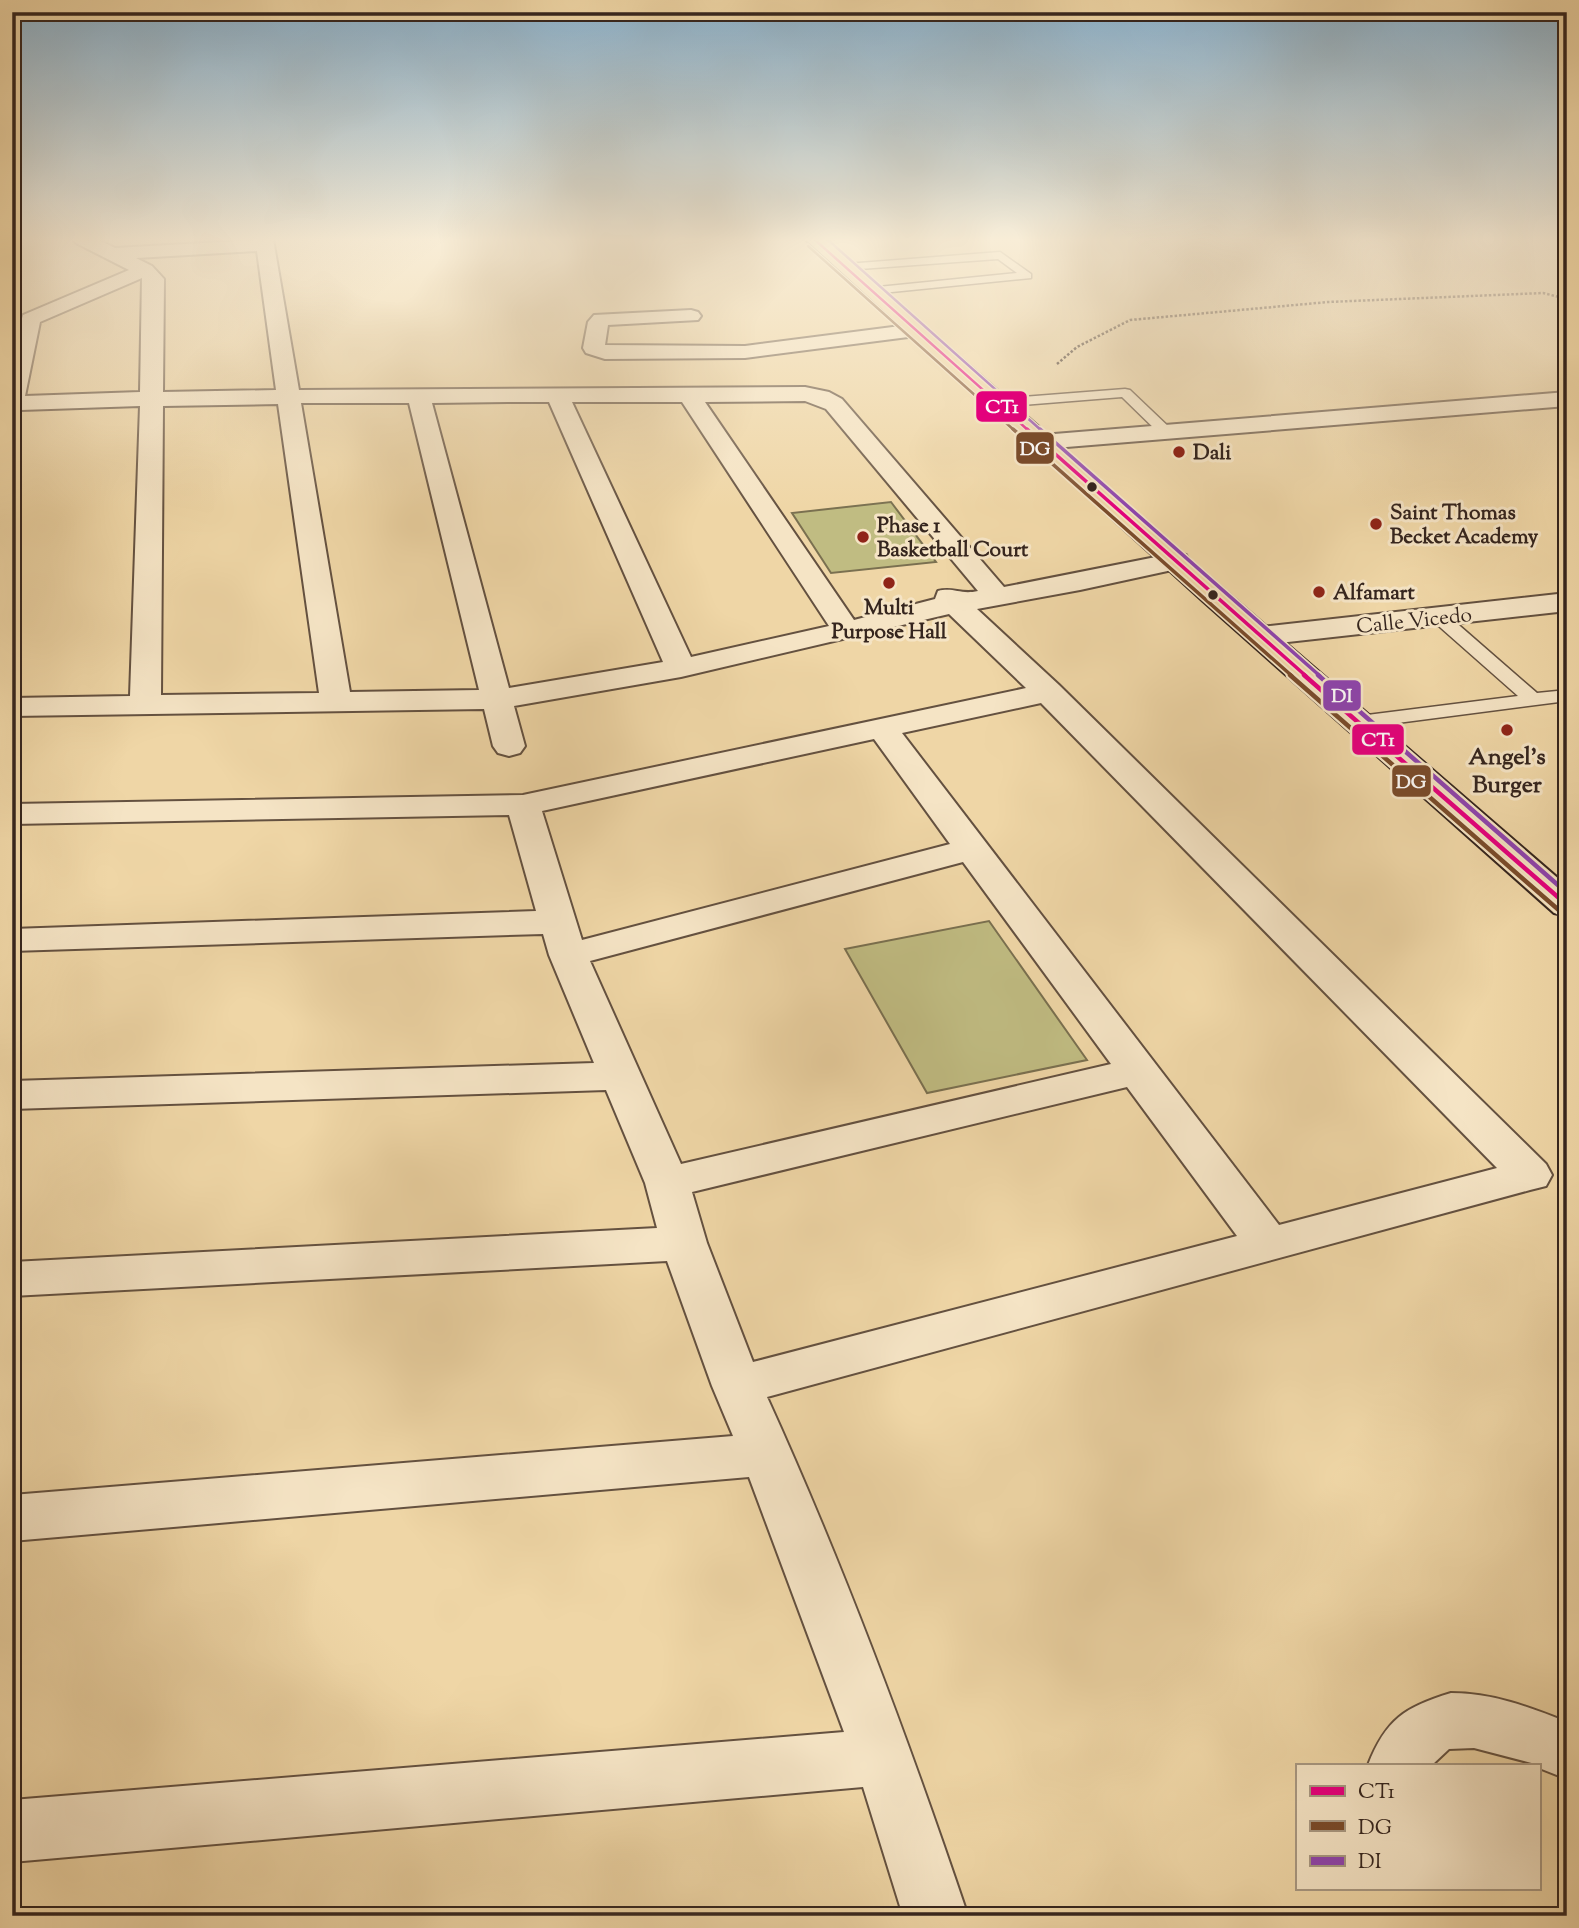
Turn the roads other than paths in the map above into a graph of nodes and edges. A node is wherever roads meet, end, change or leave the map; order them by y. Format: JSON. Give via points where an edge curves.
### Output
{"nodes":[{"id":1,"x":28,"y":329,"type":"edge"},
{"id":2,"x":154,"y":329,"type":"edge"},
{"id":3,"x":278,"y":329,"type":"edge"},
{"id":4,"x":597,"y":329,"type":"edge"},
{"id":5,"x":916,"y":330,"type":"joint"},
{"id":6,"x":289,"y":396,"type":"junction"},
{"id":7,"x":690,"y":396,"type":"junction"},
{"id":8,"x":419,"y":397,"type":"junction"},
{"id":9,"x":558,"y":397,"type":"junction"},
{"id":10,"x":153,"y":399,"type":"junction"},
{"id":11,"x":1567,"y":399,"type":"edge"},
{"id":12,"x":996,"y":401,"type":"junction"},
{"id":13,"x":12,"y":404,"type":"edge"},
{"id":14,"x":1166,"y":432,"type":"junction"},
{"id":15,"x":1042,"y":442,"type":"junction"},
{"id":16,"x":1166,"y":553,"type":"junction"},
{"id":17,"x":961,"y":598,"type":"junction"},
{"id":18,"x":1567,"y":603,"type":"edge"},
{"id":19,"x":1439,"y":617,"type":"junction"},
{"id":20,"x":847,"y":631,"type":"junction"},
{"id":21,"x":1260,"y":636,"type":"junction"},
{"id":22,"x":681,"y":668,"type":"junction"},
{"id":23,"x":1048,"y":692,"type":"junction"},
{"id":24,"x":1567,"y":695,"type":"edge"},
{"id":25,"x":499,"y":699,"type":"junction"},
{"id":26,"x":1533,"y":699,"type":"junction"},
{"id":27,"x":336,"y":703,"type":"junction"},
{"id":28,"x":145,"y":704,"type":"junction"},
{"id":29,"x":12,"y":707,"type":"edge"},
{"id":30,"x":1359,"y":722,"type":"junction"},
{"id":31,"x":881,"y":727,"type":"junction"},
{"id":32,"x":509,"y":746,"type":"dead end"},
{"id":33,"x":523,"y":804,"type":"junction"},
{"id":34,"x":12,"y":814,"type":"edge"},
{"id":35,"x":971,"y":849,"type":"junction"},
{"id":36,"x":1567,"y":905,"type":"edge"},
{"id":37,"x":562,"y":938,"type":"junction"},
{"id":38,"x":12,"y":940,"type":"edge"},
{"id":39,"x":1136,"y":1071,"type":"junction"},
{"id":40,"x":619,"y":1076,"type":"junction"},
{"id":41,"x":12,"y":1095,"type":"edge"},
{"id":42,"x":667,"y":1183,"type":"junction"},
{"id":43,"x":684,"y":1243,"type":"junction"},
{"id":44,"x":1269,"y":1246,"type":"junction"},
{"id":45,"x":12,"y":1279,"type":"edge"},
{"id":46,"x":737,"y":1386,"type":"junction"},
{"id":47,"x":767,"y":1454,"type":"junction"},
{"id":48,"x":12,"y":1518,"type":"edge"},
{"id":49,"x":1567,"y":1751,"type":"edge"},
{"id":50,"x":884,"y":1757,"type":"junction"},
{"id":51,"x":1398,"y":1764,"type":"edge"},
{"id":52,"x":12,"y":1831,"type":"edge"},
{"id":53,"x":936,"y":1916,"type":"edge"}],
"edges":[{"from":1,"to":13,"type":"street"},
{"from":2,"to":10,"type":"street"},
{"from":3,"to":6,"type":"street"},
{"from":4,"to":5,"type":"street","via":[[594,348],[605,353],[729,353]]},
{"from":5,"to":12,"type":"main road"},
{"from":6,"to":8,"type":"street"},
{"from":6,"to":10,"type":"street"},
{"from":6,"to":27,"type":"street"},
{"from":7,"to":9,"type":"street"},
{"from":7,"to":17,"type":"street","via":[[805,394],[834,404]]},
{"from":7,"to":20,"type":"street"},
{"from":8,"to":9,"type":"street"},
{"from":8,"to":25,"type":"street"},
{"from":9,"to":22,"type":"street"},
{"from":10,"to":13,"type":"street"},
{"from":10,"to":28,"type":"street"},
{"from":11,"to":14,"type":"street"},
{"from":12,"to":14,"type":"lane","via":[[1125,393]]},
{"from":12,"to":15,"type":"main road"},
{"from":14,"to":15,"type":"street"},
{"from":15,"to":16,"type":"main road"},
{"from":16,"to":17,"type":"street"},
{"from":16,"to":21,"type":"main road"},
{"from":17,"to":20,"type":"street"},
{"from":17,"to":23,"type":"street"},
{"from":18,"to":19,"type":"street","name":"Calle Vicedo"},
{"from":19,"to":21,"type":"street","name":"Calle Vicedo"},
{"from":19,"to":26,"type":"lane"},
{"from":20,"to":22,"type":"street"},
{"from":21,"to":30,"type":"main road"},
{"from":22,"to":25,"type":"street"},
{"from":23,"to":31,"type":"street"},
{"from":23,"to":44,"type":"street","via":[[1530,1175]]},
{"from":24,"to":26,"type":"lane"},
{"from":25,"to":27,"type":"street"},
{"from":25,"to":32,"type":"street"},
{"from":26,"to":30,"type":"lane"},
{"from":27,"to":28,"type":"street"},
{"from":28,"to":29,"type":"street"},
{"from":30,"to":36,"type":"main road"},
{"from":31,"to":33,"type":"street"},
{"from":31,"to":35,"type":"street"},
{"from":33,"to":34,"type":"street"},
{"from":33,"to":37,"type":"street"},
{"from":35,"to":37,"type":"street"},
{"from":35,"to":39,"type":"street"},
{"from":37,"to":38,"type":"street"},
{"from":37,"to":40,"type":"street"},
{"from":39,"to":42,"type":"street"},
{"from":39,"to":44,"type":"street"},
{"from":40,"to":41,"type":"street"},
{"from":40,"to":42,"type":"street"},
{"from":42,"to":43,"type":"street"},
{"from":43,"to":45,"type":"street"},
{"from":43,"to":46,"type":"street"},
{"from":44,"to":46,"type":"street"},
{"from":46,"to":47,"type":"street"},
{"from":47,"to":48,"type":"street"},
{"from":47,"to":50,"type":"street"},
{"from":49,"to":51,"type":"street","via":[[1480,1720],[1448,1720],[1424,1730],[1406,1748]]},
{"from":50,"to":52,"type":"street"},
{"from":50,"to":53,"type":"street"}]}
